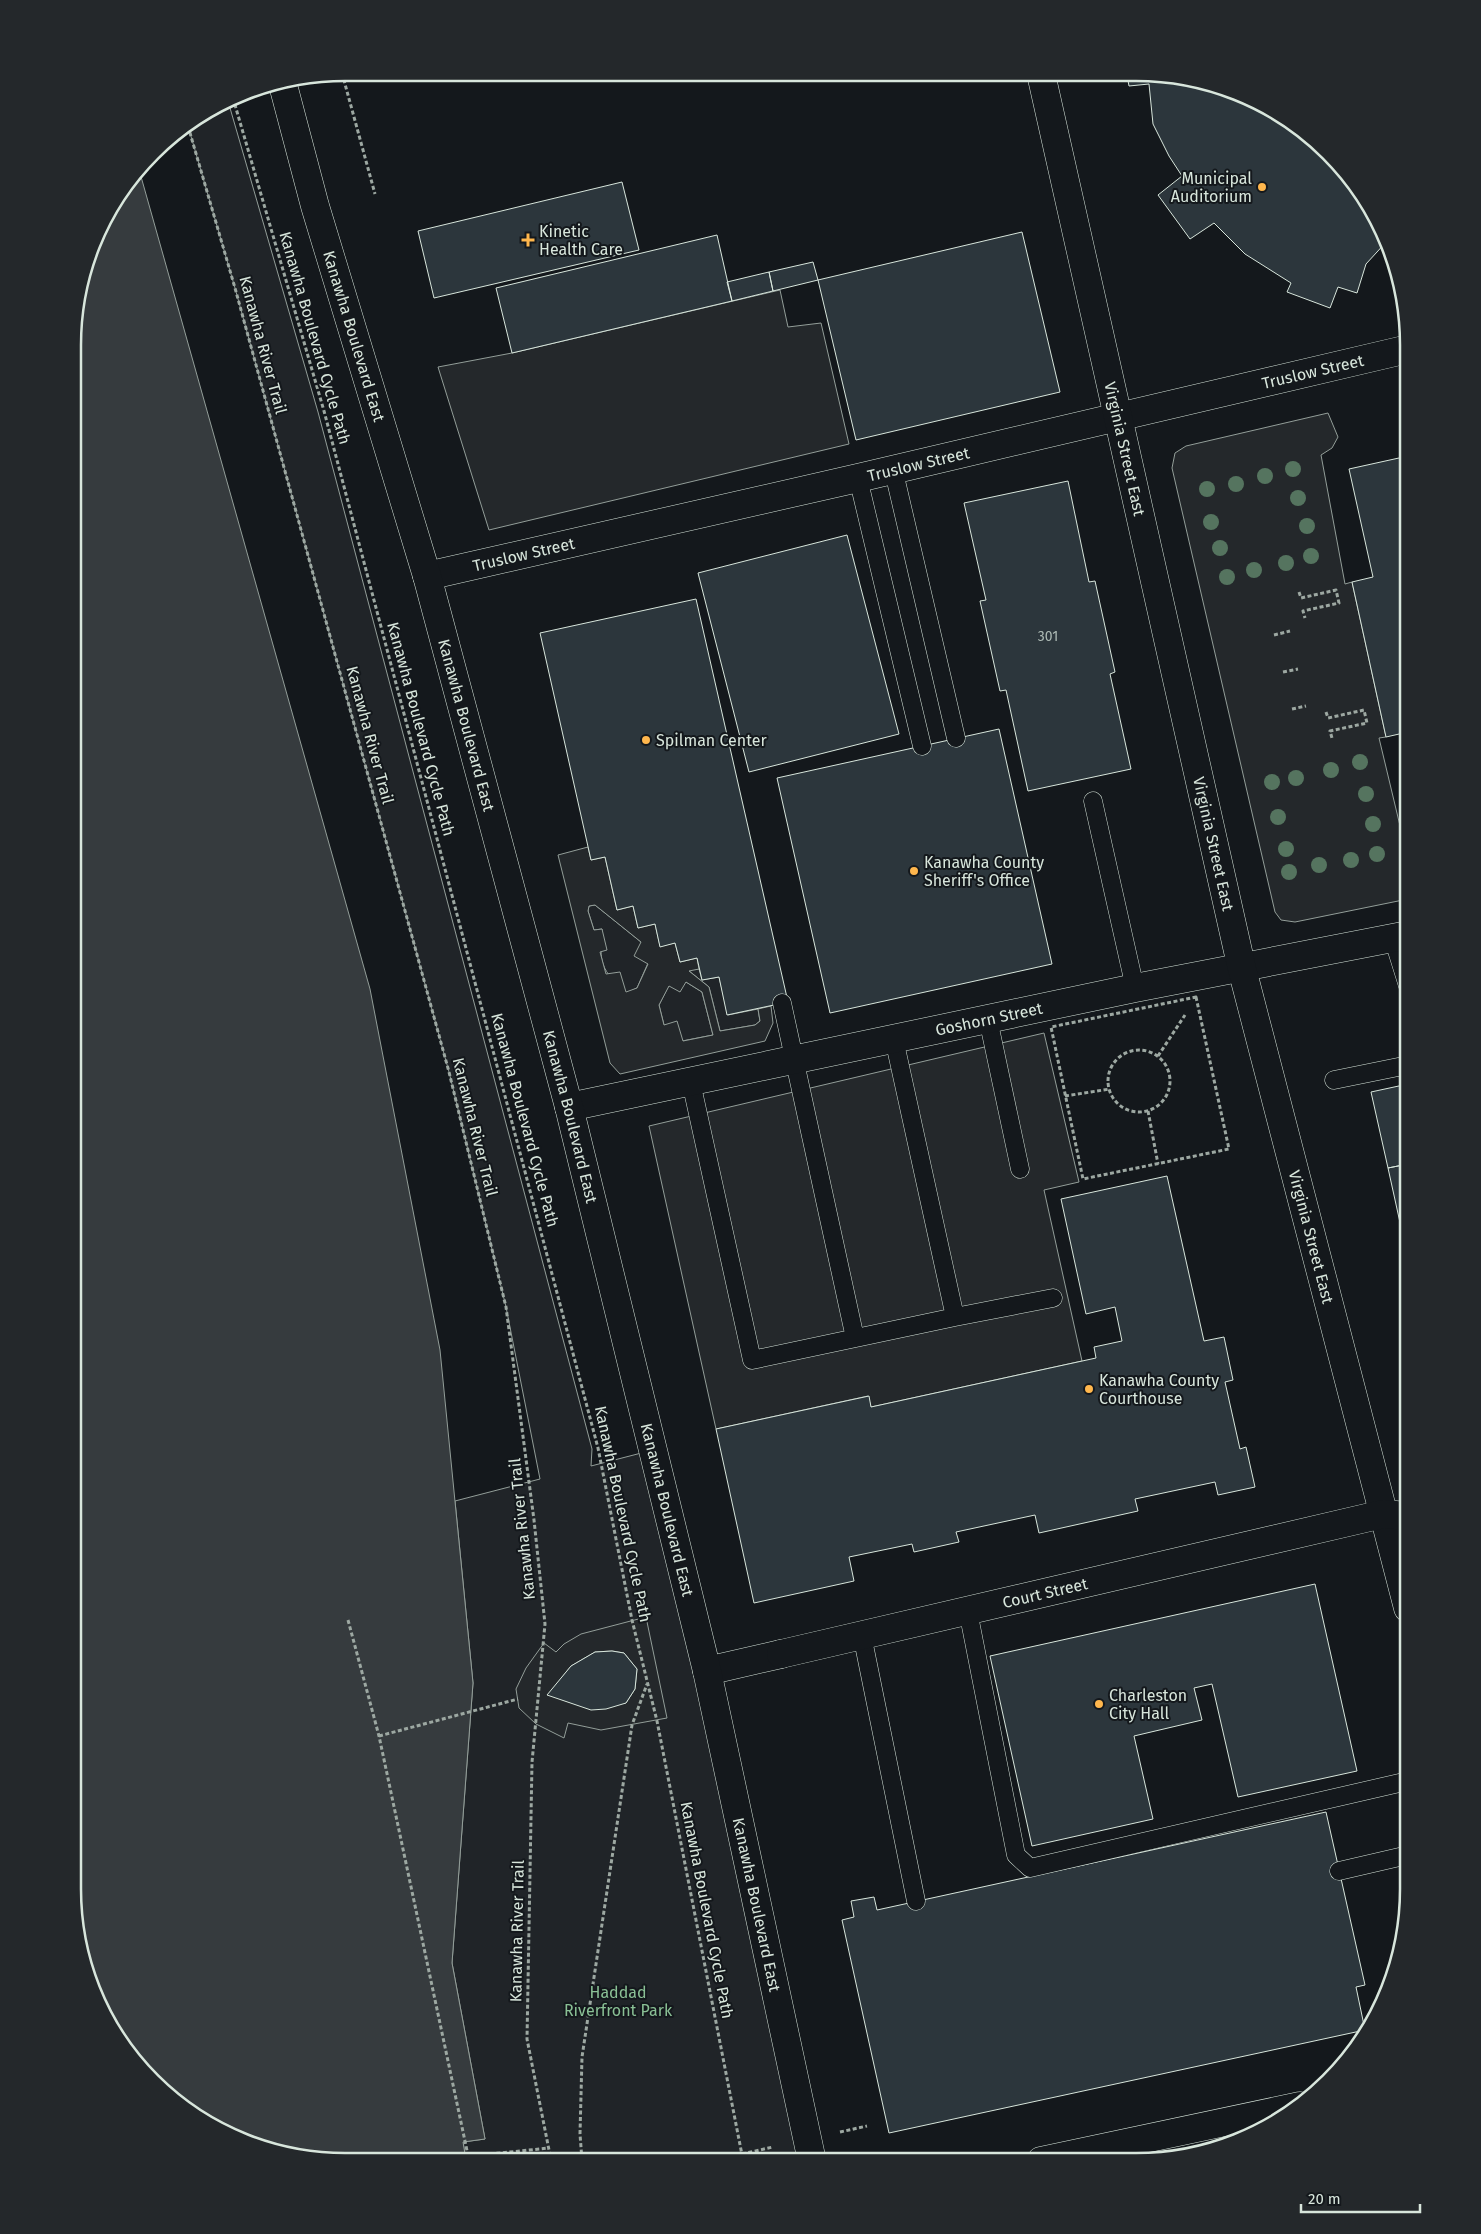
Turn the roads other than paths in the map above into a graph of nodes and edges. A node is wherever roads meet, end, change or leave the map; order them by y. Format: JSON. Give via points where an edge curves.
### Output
{"nodes":[{"id":1,"x":1044,"y":81,"type":"edge"},
{"id":2,"x":283,"y":89,"type":"edge"},
{"id":3,"x":1400,"y":351,"type":"edge"},
{"id":4,"x":1118,"y":417,"type":"junction"},
{"id":5,"x":893,"y":468,"type":"junction"},
{"id":6,"x":858,"y":478,"type":"junction"},
{"id":7,"x":427,"y":576,"type":"junction"},
{"id":8,"x":956,"y":738,"type":"dead end"},
{"id":9,"x":922,"y":746,"type":"dead end"},
{"id":10,"x":1093,"y":801,"type":"dead end"},
{"id":11,"x":1400,"y":936,"type":"edge"},
{"id":12,"x":1242,"y":969,"type":"junction"},
{"id":13,"x":1135,"y":988,"type":"junction"},
{"id":14,"x":782,"y":1003,"type":"dead end"},
{"id":15,"x":988,"y":1019,"type":"junction"},
{"id":16,"x":894,"y":1039,"type":"junction"},
{"id":17,"x":795,"y":1059,"type":"junction"},
{"id":18,"x":1400,"y":1067,"type":"edge"},
{"id":19,"x":1334,"y":1080,"type":"dead end"},
{"id":20,"x":691,"y":1082,"type":"junction"},
{"id":21,"x":570,"y":1107,"type":"junction"},
{"id":22,"x":1020,"y":1169,"type":"dead end"},
{"id":23,"x":1053,"y":1298,"type":"dead end"},
{"id":24,"x":955,"y":1317,"type":"junction"},
{"id":25,"x":855,"y":1338,"type":"junction"},
{"id":26,"x":1395,"y":1515,"type":"edge"},
{"id":27,"x":1400,"y":1551,"type":"edge"},
{"id":28,"x":968,"y":1611,"type":"junction"},
{"id":29,"x":862,"y":1635,"type":"junction"},
{"id":30,"x":706,"y":1671,"type":"junction"},
{"id":31,"x":1400,"y":1783,"type":"edge"},
{"id":32,"x":1400,"y":1857,"type":"edge"},
{"id":33,"x":1339,"y":1871,"type":"dead end"},
{"id":34,"x":916,"y":1901,"type":"dead end"},
{"id":35,"x":1279,"y":2110,"type":"edge"},
{"id":36,"x":810,"y":2153,"type":"edge"},
{"id":37,"x":1079,"y":2153,"type":"edge"}],
"edges":[{"from":1,"to":4,"type":"main road","name":"Virginia Street East"},
{"from":2,"to":7,"type":"main road","name":"Kanawha Boulevard East"},
{"from":3,"to":4,"type":"main road","name":"Truslow Street"},
{"from":4,"to":5,"type":"main road","name":"Truslow Street"},
{"from":4,"to":12,"type":"main road","name":"Virginia Street East"},
{"from":5,"to":6,"type":"main road","name":"Truslow Street"},
{"from":5,"to":8,"type":"lane"},
{"from":6,"to":7,"type":"main road","name":"Truslow Street"},
{"from":6,"to":9,"type":"lane"},
{"from":7,"to":21,"type":"main road","name":"Kanawha Boulevard East"},
{"from":10,"to":13,"type":"lane"},
{"from":11,"to":12,"type":"main road","name":"Goshorn Street"},
{"from":12,"to":13,"type":"main road","name":"Goshorn Street"},
{"from":12,"to":26,"type":"main road","name":"Virginia Street East"},
{"from":13,"to":15,"type":"main road","name":"Goshorn Street"},
{"from":14,"to":17,"type":"lane"},
{"from":15,"to":16,"type":"main road","name":"Goshorn Street"},
{"from":15,"to":22,"type":"lane"},
{"from":16,"to":17,"type":"main road","name":"Goshorn Street"},
{"from":16,"to":24,"type":"lane"},
{"from":17,"to":20,"type":"main road","name":"Goshorn Street"},
{"from":17,"to":25,"type":"lane"},
{"from":18,"to":19,"type":"lane"},
{"from":20,"to":21,"type":"main road","name":"Goshorn Street"},
{"from":20,"to":25,"type":"lane","via":[[752,1360]]},
{"from":21,"to":30,"type":"main road","name":"Kanawha Boulevard East"},
{"from":23,"to":24,"type":"lane"},
{"from":24,"to":25,"type":"lane"},
{"from":26,"to":27,"type":"main road","name":"Virginia Street East"},
{"from":26,"to":28,"type":"main road","name":"Court Street"},
{"from":28,"to":29,"type":"main road","name":"Court Street"},
{"from":28,"to":31,"type":"lane","via":[[1016,1855],[1030,1868]]},
{"from":29,"to":30,"type":"main road","name":"Court Street"},
{"from":29,"to":34,"type":"lane"},
{"from":30,"to":36,"type":"main road","name":"Kanawha Boulevard East"},
{"from":32,"to":33,"type":"lane"},
{"from":35,"to":37,"type":"main road"}]}
